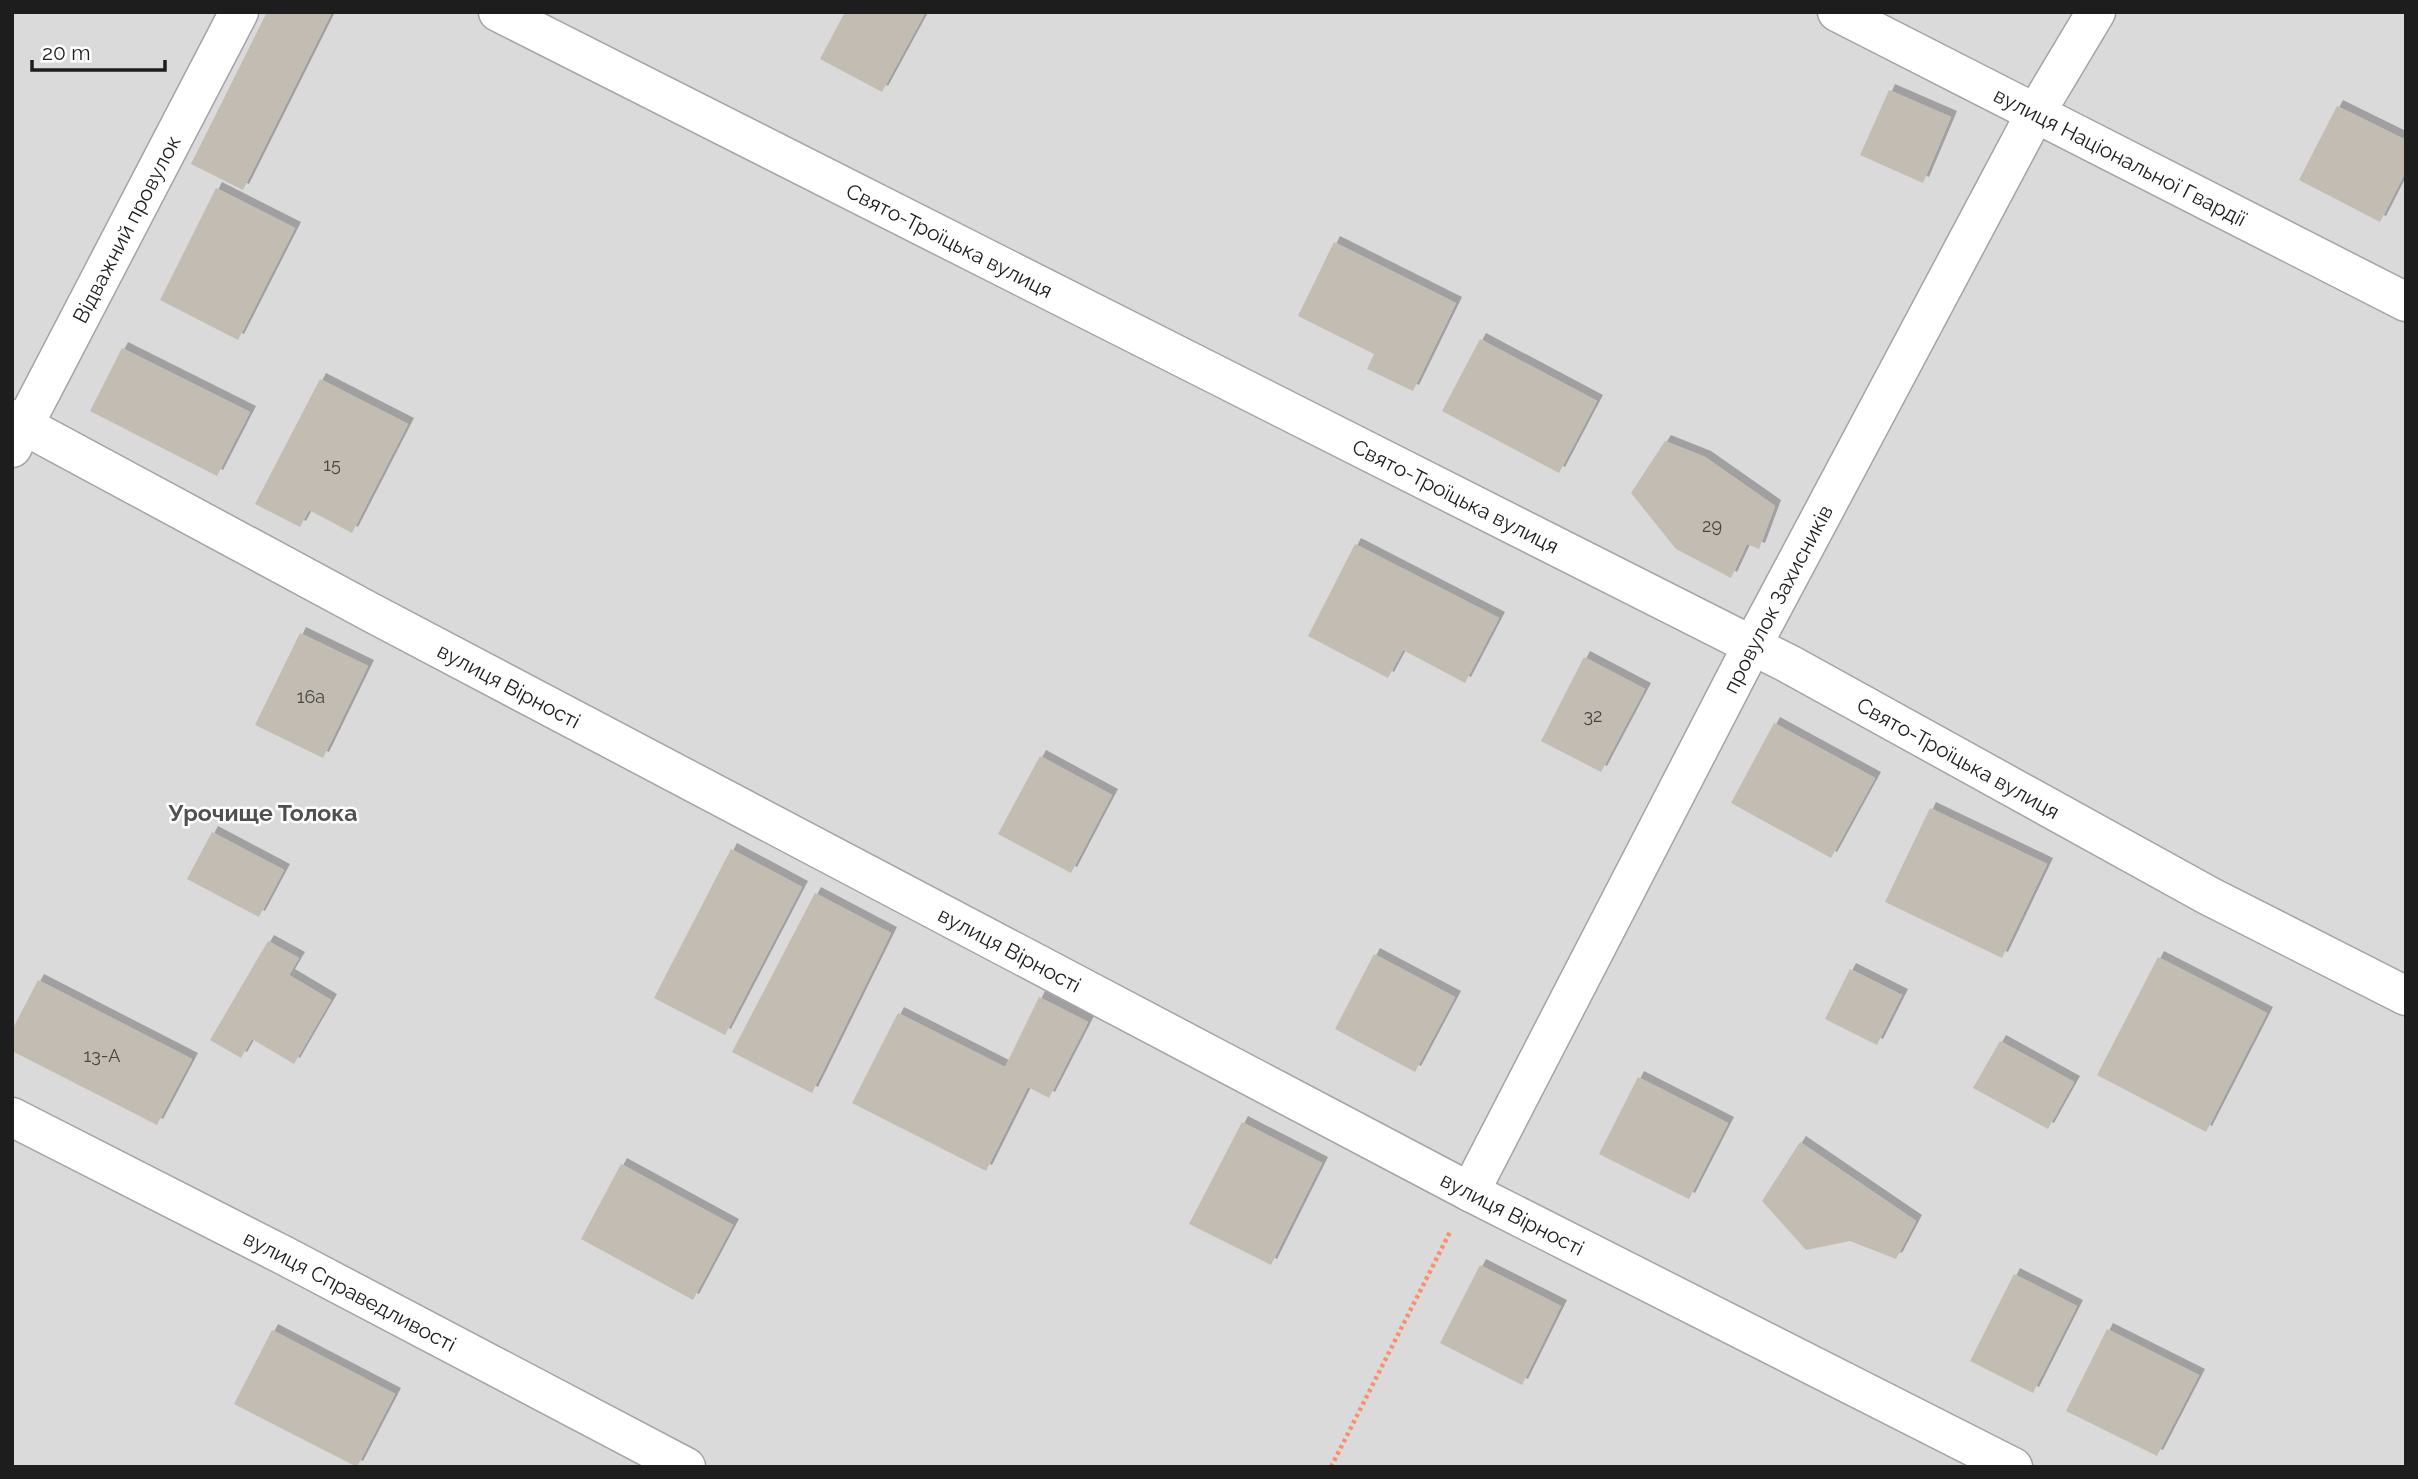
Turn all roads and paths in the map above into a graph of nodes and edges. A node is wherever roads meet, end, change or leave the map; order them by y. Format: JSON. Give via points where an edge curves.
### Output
{"nodes":[{"id":1,"x":239,"y":12,"type":"edge"},
{"id":2,"x":498,"y":12,"type":"edge"},
{"id":3,"x":1837,"y":12,"type":"edge"},
{"id":4,"x":2096,"y":12,"type":"edge"},
{"id":5,"x":2035,"y":114,"type":"junction"},
{"id":6,"x":2406,"y":302,"type":"edge"},
{"id":7,"x":16,"y":431,"type":"edge"},
{"id":8,"x":1752,"y":646,"type":"junction"},
{"id":9,"x":2406,"y":996,"type":"edge"},
{"id":10,"x":12,"y":1117,"type":"edge"},
{"id":11,"x":1470,"y":1192,"type":"junction"},
{"id":12,"x":686,"y":1467,"type":"edge"},
{"id":13,"x":1331,"y":1467,"type":"edge"},
{"id":14,"x":2013,"y":1467,"type":"edge"}],
"edges":[{"from":1,"to":7,"type":"street","name":"Відважний провулок"},
{"from":2,"to":8,"type":"street","name":"Свято-Троїцька вулиця"},
{"from":3,"to":5,"type":"street","name":"вулиця Національної Гвардії"},
{"from":4,"to":5,"type":"street","name":"провулок Захисників"},
{"from":5,"to":6,"type":"street","name":"вулиця Національної Гвардії"},
{"from":5,"to":8,"type":"street","name":"провулок Захисників"},
{"from":7,"to":11,"type":"street","name":"вулиця Вірності","via":[[384,619]]},
{"from":8,"to":9,"type":"street","name":"Свято-Троїцька вулиця","via":[[2209,897]]},
{"from":8,"to":11,"type":"street","name":"провулок Захисників"},
{"from":10,"to":12,"type":"street","name":"вулиця Справедливості"},
{"from":11,"to":13,"type":"path"},
{"from":11,"to":14,"type":"street","name":"вулиця Вірності"}]}
